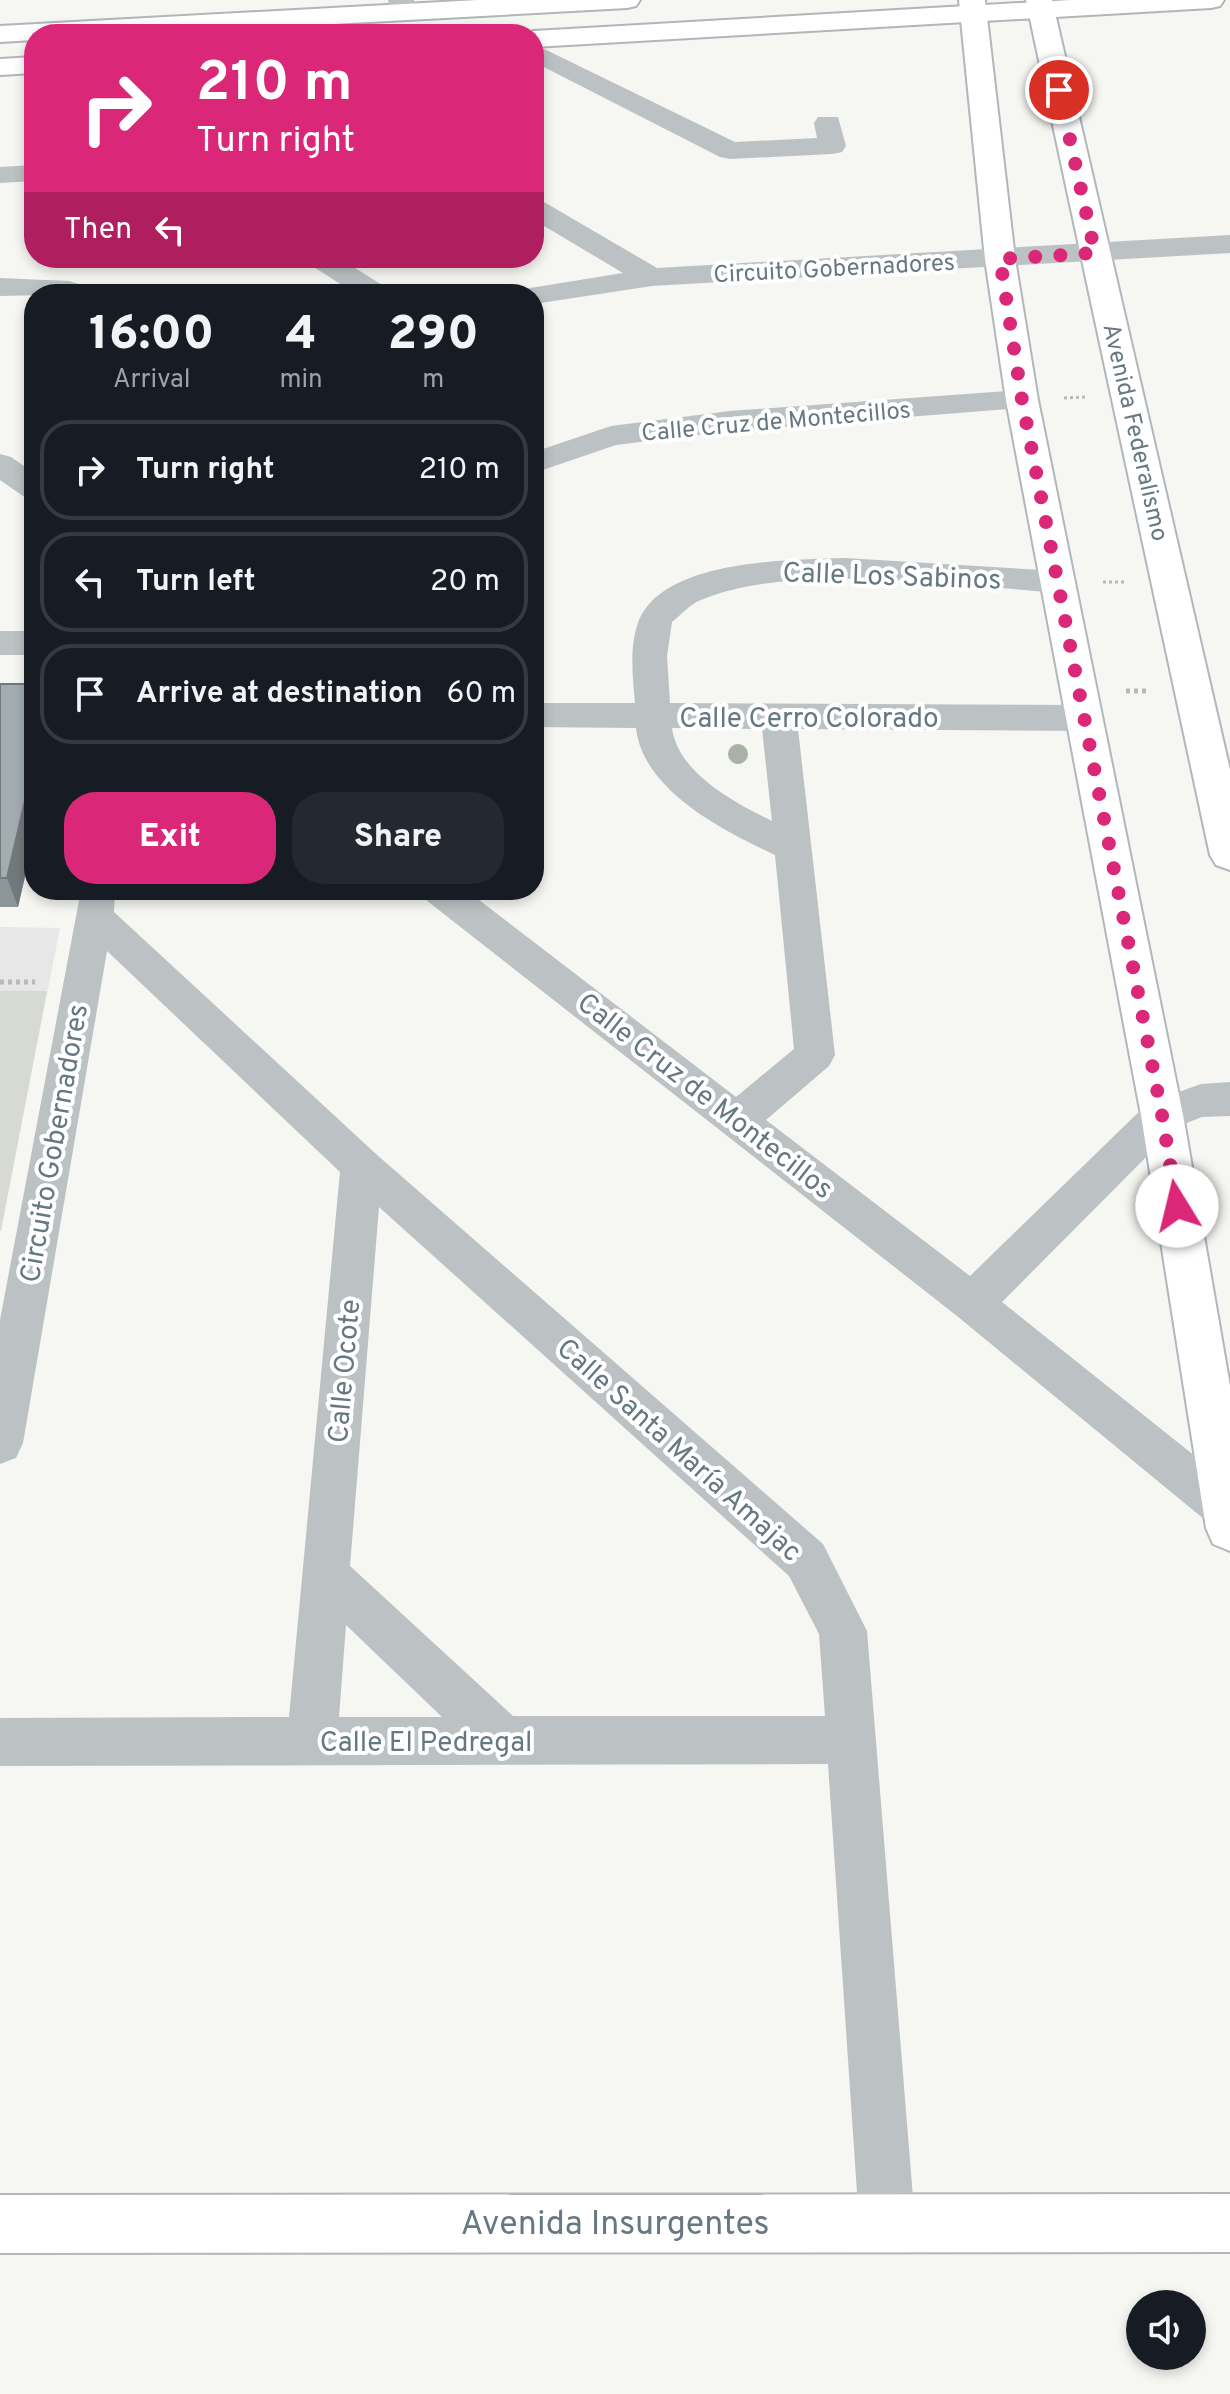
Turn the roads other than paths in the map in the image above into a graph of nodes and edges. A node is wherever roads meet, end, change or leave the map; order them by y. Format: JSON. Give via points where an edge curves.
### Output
{"nodes":[{"id":1,"x":627,"y":0,"type":"edge"},
{"id":2,"x":1211,"y":0,"type":"edge"},
{"id":3,"x":1040,"y":5,"type":"edge"},
{"id":4,"x":401,"y":6,"type":"edge"},
{"id":5,"x":974,"y":7,"type":"edge"},
{"id":6,"x":143,"y":24,"type":"edge"},
{"id":7,"x":24,"y":32,"type":"edge"},
{"id":8,"x":0,"y":34,"type":"edge"},
{"id":9,"x":544,"y":38,"type":"edge"},
{"id":10,"x":544,"y":57,"type":"edge"},
{"id":11,"x":24,"y":66,"type":"edge"},
{"id":12,"x":0,"y":67,"type":"edge"},
{"id":13,"x":828,"y":123,"type":"dead end"},
{"id":14,"x":24,"y":174,"type":"edge"},
{"id":15,"x":0,"y":175,"type":"edge"},
{"id":16,"x":544,"y":214,"type":"edge"},
{"id":17,"x":1230,"y":244,"type":"edge"},
{"id":18,"x":1095,"y":253,"type":"junction"},
{"id":19,"x":1000,"y":259,"type":"junction"},
{"id":20,"x":335,"y":268,"type":"edge"},
{"id":21,"x":652,"y":277,"type":"junction"},
{"id":22,"x":361,"y":284,"type":"edge"},
{"id":23,"x":0,"y":287,"type":"edge"},
{"id":24,"x":24,"y":288,"type":"edge"},
{"id":25,"x":544,"y":293,"type":"edge"},
{"id":26,"x":1022,"y":400,"type":"junction"},
{"id":27,"x":544,"y":459,"type":"edge"},
{"id":28,"x":0,"y":464,"type":"edge"},
{"id":29,"x":24,"y":482,"type":"edge"},
{"id":30,"x":1057,"y":582,"type":"junction"},
{"id":31,"x":0,"y":643,"type":"edge"},
{"id":32,"x":24,"y":643,"type":"edge"},
{"id":33,"x":1082,"y":705,"type":"junction"},
{"id":34,"x":544,"y":715,"type":"edge"},
{"id":35,"x":653,"y":716,"type":"junction"},
{"id":36,"x":779,"y":718,"type":"junction"},
{"id":37,"x":792,"y":847,"type":"junction"},
{"id":38,"x":1230,"y":855,"type":"edge"},
{"id":39,"x":452,"y":900,"type":"edge"},
{"id":40,"x":96,"y":903,"type":"edge"},
{"id":41,"x":1230,"y":1099,"type":"edge"},
{"id":42,"x":1162,"y":1115,"type":"junction"},
{"id":43,"x":738,"y":1119,"type":"junction"},
{"id":44,"x":361,"y":1166,"type":"junction"},
{"id":45,"x":16,"y":1260,"type":"edge"},
{"id":46,"x":972,"y":1303,"type":"junction"},
{"id":47,"x":0,"y":1443,"type":"edge"},
{"id":48,"x":1228,"y":1518,"type":"edge"},
{"id":49,"x":326,"y":1575,"type":"junction"},
{"id":50,"x":852,"y":1740,"type":"junction"},
{"id":51,"x":312,"y":1741,"type":"junction"},
{"id":52,"x":504,"y":1741,"type":"junction"},
{"id":53,"x":0,"y":1742,"type":"edge"},
{"id":54,"x":887,"y":2222,"type":"junction"},
{"id":55,"x":1230,"y":2223,"type":"edge"},
{"id":56,"x":0,"y":2224,"type":"edge"}],
"edges":[{"from":1,"to":4,"type":"main road"},
{"from":2,"to":3,"type":"main road"},
{"from":3,"to":5,"type":"main road"},
{"from":3,"to":18,"type":"main road","name":"Avenida Federalismo"},
{"from":4,"to":6,"type":"main road"},
{"from":5,"to":9,"type":"main road"},
{"from":5,"to":19,"type":"main road"},
{"from":7,"to":8,"type":"main road"},
{"from":10,"to":13,"type":"street","via":[[730,151],[832,146]]},
{"from":11,"to":12,"type":"main road"},
{"from":14,"to":15,"type":"street"},
{"from":16,"to":21,"type":"street"},
{"from":17,"to":18,"type":"street","name":"Circuito Gobernadores"},
{"from":18,"to":19,"type":"street","name":"Circuito Gobernadores"},
{"from":18,"to":38,"type":"main road","name":"Avenida Federalismo"},
{"from":19,"to":21,"type":"street","name":"Circuito Gobernadores"},
{"from":19,"to":26,"type":"main road"},
{"from":20,"to":22,"type":"street"},
{"from":21,"to":25,"type":"street","name":"Circuito Gobernadores"},
{"from":23,"to":24,"type":"street"},
{"from":26,"to":27,"type":"street","name":"Calle Cruz de Montecillos","via":[[730,421],[611,436]]},
{"from":26,"to":30,"type":"main road"},
{"from":28,"to":29,"type":"street"},
{"from":30,"to":33,"type":"main road"},
{"from":30,"to":35,"type":"street","name":"Calle Los Sabinos","via":[[827,568],[759,571],[692,587],[658,616],[650,652]]},
{"from":31,"to":32,"type":"street"},
{"from":33,"to":36,"type":"street","name":"Calle Cerro Colorado"},
{"from":33,"to":42,"type":"main road"},
{"from":34,"to":35,"type":"street","name":"Calle Cerro Colorado"},
{"from":35,"to":36,"type":"street","name":"Calle Cerro Colorado"},
{"from":35,"to":37,"type":"street","name":"Calle Los Sabinos","via":[[657,745],[682,780],[740,823]]},
{"from":36,"to":37,"type":"street"},
{"from":37,"to":43,"type":"street","via":[[815,1055]]},
{"from":39,"to":43,"type":"street","name":"Calle Cruz de Montecillos"},
{"from":40,"to":44,"type":"street","name":"Calle Santa María Amajac"},
{"from":40,"to":45,"type":"street","name":"Circuito Gobernadores"},
{"from":41,"to":42,"type":"street","via":[[1201,1101]]},
{"from":42,"to":46,"type":"street"},
{"from":42,"to":48,"type":"main road"},
{"from":43,"to":46,"type":"street","name":"Calle Cruz de Montecillos"},
{"from":44,"to":49,"type":"street","name":"Calle Ocote"},
{"from":44,"to":50,"type":"street","name":"Calle Santa María Amajac","via":[[806,1560],[843,1631]]},
{"from":45,"to":47,"type":"street","name":"Circuito Gobernadores"},
{"from":46,"to":48,"type":"street","name":"Calle Cruz de Montecillos"},
{"from":49,"to":51,"type":"street","name":"Calle Ocote"},
{"from":49,"to":52,"type":"street"},
{"from":50,"to":52,"type":"street","name":"Calle El Pedregal"},
{"from":50,"to":54,"type":"street","name":"Calle Santa María Amajac"},
{"from":51,"to":52,"type":"street","name":"Calle El Pedregal"},
{"from":51,"to":53,"type":"street","name":"Calle El Pedregal"},
{"from":54,"to":55,"type":"main road","name":"Avenida Insurgentes"},
{"from":54,"to":56,"type":"main road","name":"Avenida Insurgentes"}]}
